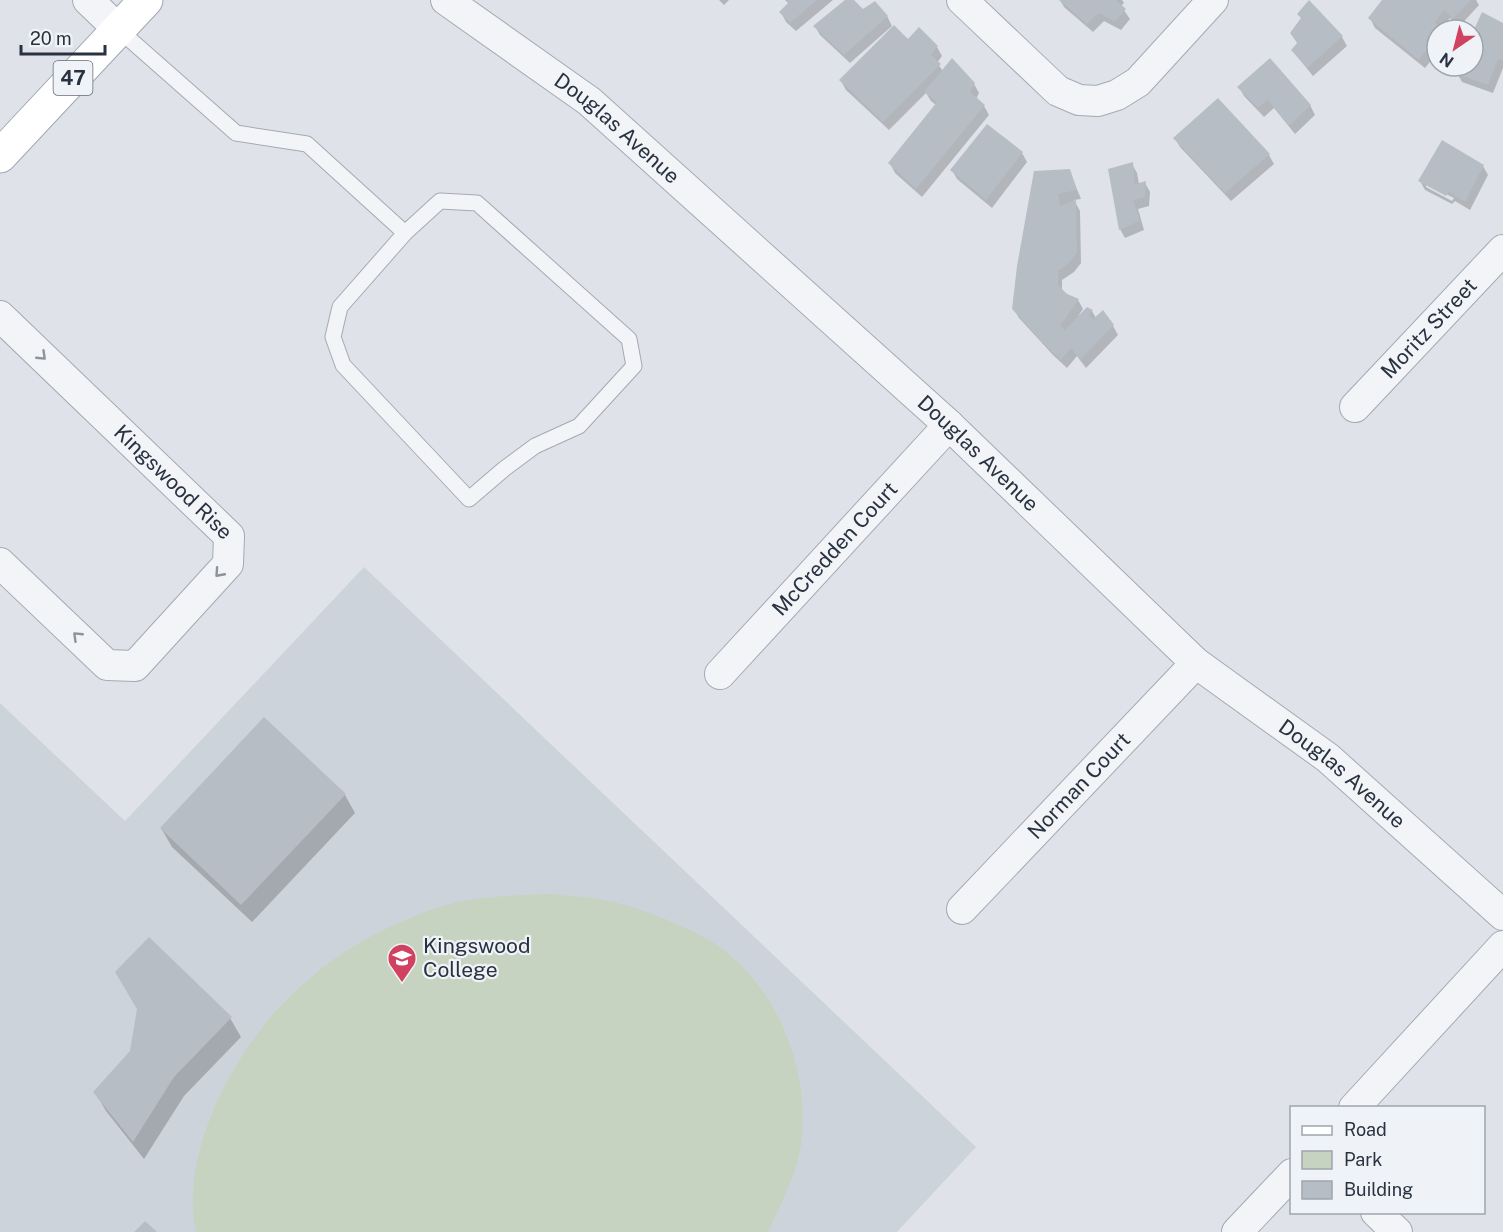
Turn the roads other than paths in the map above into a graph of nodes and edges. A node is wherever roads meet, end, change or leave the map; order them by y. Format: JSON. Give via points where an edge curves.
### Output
{"nodes":[{"id":1,"x":88,"y":0,"type":"edge"},
{"id":2,"x":146,"y":0,"type":"edge"},
{"id":3,"x":446,"y":0,"type":"edge"},
{"id":4,"x":962,"y":0,"type":"edge"},
{"id":5,"x":1213,"y":0,"type":"edge"},
{"id":6,"x":118,"y":29,"type":"junction"},
{"id":7,"x":0,"y":156,"type":"edge"},
{"id":8,"x":405,"y":233,"type":"junction"},
{"id":9,"x":1503,"y":250,"type":"edge"},
{"id":10,"x":0,"y":316,"type":"edge"},
{"id":11,"x":1355,"y":406,"type":"dead end"},
{"id":12,"x":948,"y":424,"type":"junction"},
{"id":13,"x":0,"y":563,"type":"edge"},
{"id":14,"x":1196,"y":663,"type":"junction"},
{"id":15,"x":720,"y":674,"type":"dead end"},
{"id":16,"x":962,"y":909,"type":"dead end"},
{"id":17,"x":1503,"y":915,"type":"edge"},
{"id":18,"x":1503,"y":946,"type":"edge"},
{"id":19,"x":1355,"y":1106,"type":"edge"},
{"id":20,"x":1290,"y":1176,"type":"edge"},
{"id":21,"x":1378,"y":1214,"type":"edge"},
{"id":22,"x":1238,"y":1232,"type":"edge"},
{"id":23,"x":1397,"y":1232,"type":"edge"}],
"edges":[{"from":1,"to":6,"type":"street"},
{"from":2,"to":6,"type":"main road","number":"47"},
{"from":3,"to":12,"type":"street","name":"Douglas Avenue","via":[[589,101]]},
{"from":4,"to":5,"type":"street","via":[[1058,91],[1079,100],[1098,101],[1138,82]]},
{"from":6,"to":7,"type":"main road","number":"47"},
{"from":6,"to":8,"type":"lane","via":[[236,134],[307,144]]},
{"from":8,"to":8,"type":"lane","via":[[440,201],[477,203],[629,339],[634,366],[579,426],[535,446],[469,499],[343,365],[333,337],[340,307]]},
{"from":9,"to":11,"type":"street","name":"Moritz Street"},
{"from":10,"to":13,"type":"street","name":"Kingswood Rise","one_way":true,"via":[[229,536],[228,564],[135,666],[106,665]]},
{"from":12,"to":14,"type":"street","name":"Douglas Avenue"},
{"from":12,"to":15,"type":"street","name":"McCredden Court"},
{"from":14,"to":16,"type":"street","name":"Norman Court"},
{"from":14,"to":17,"type":"street","name":"Douglas Avenue","via":[[1328,758]]},
{"from":18,"to":19,"type":"street"},
{"from":20,"to":22,"type":"street"},
{"from":21,"to":23,"type":"street"}]}
